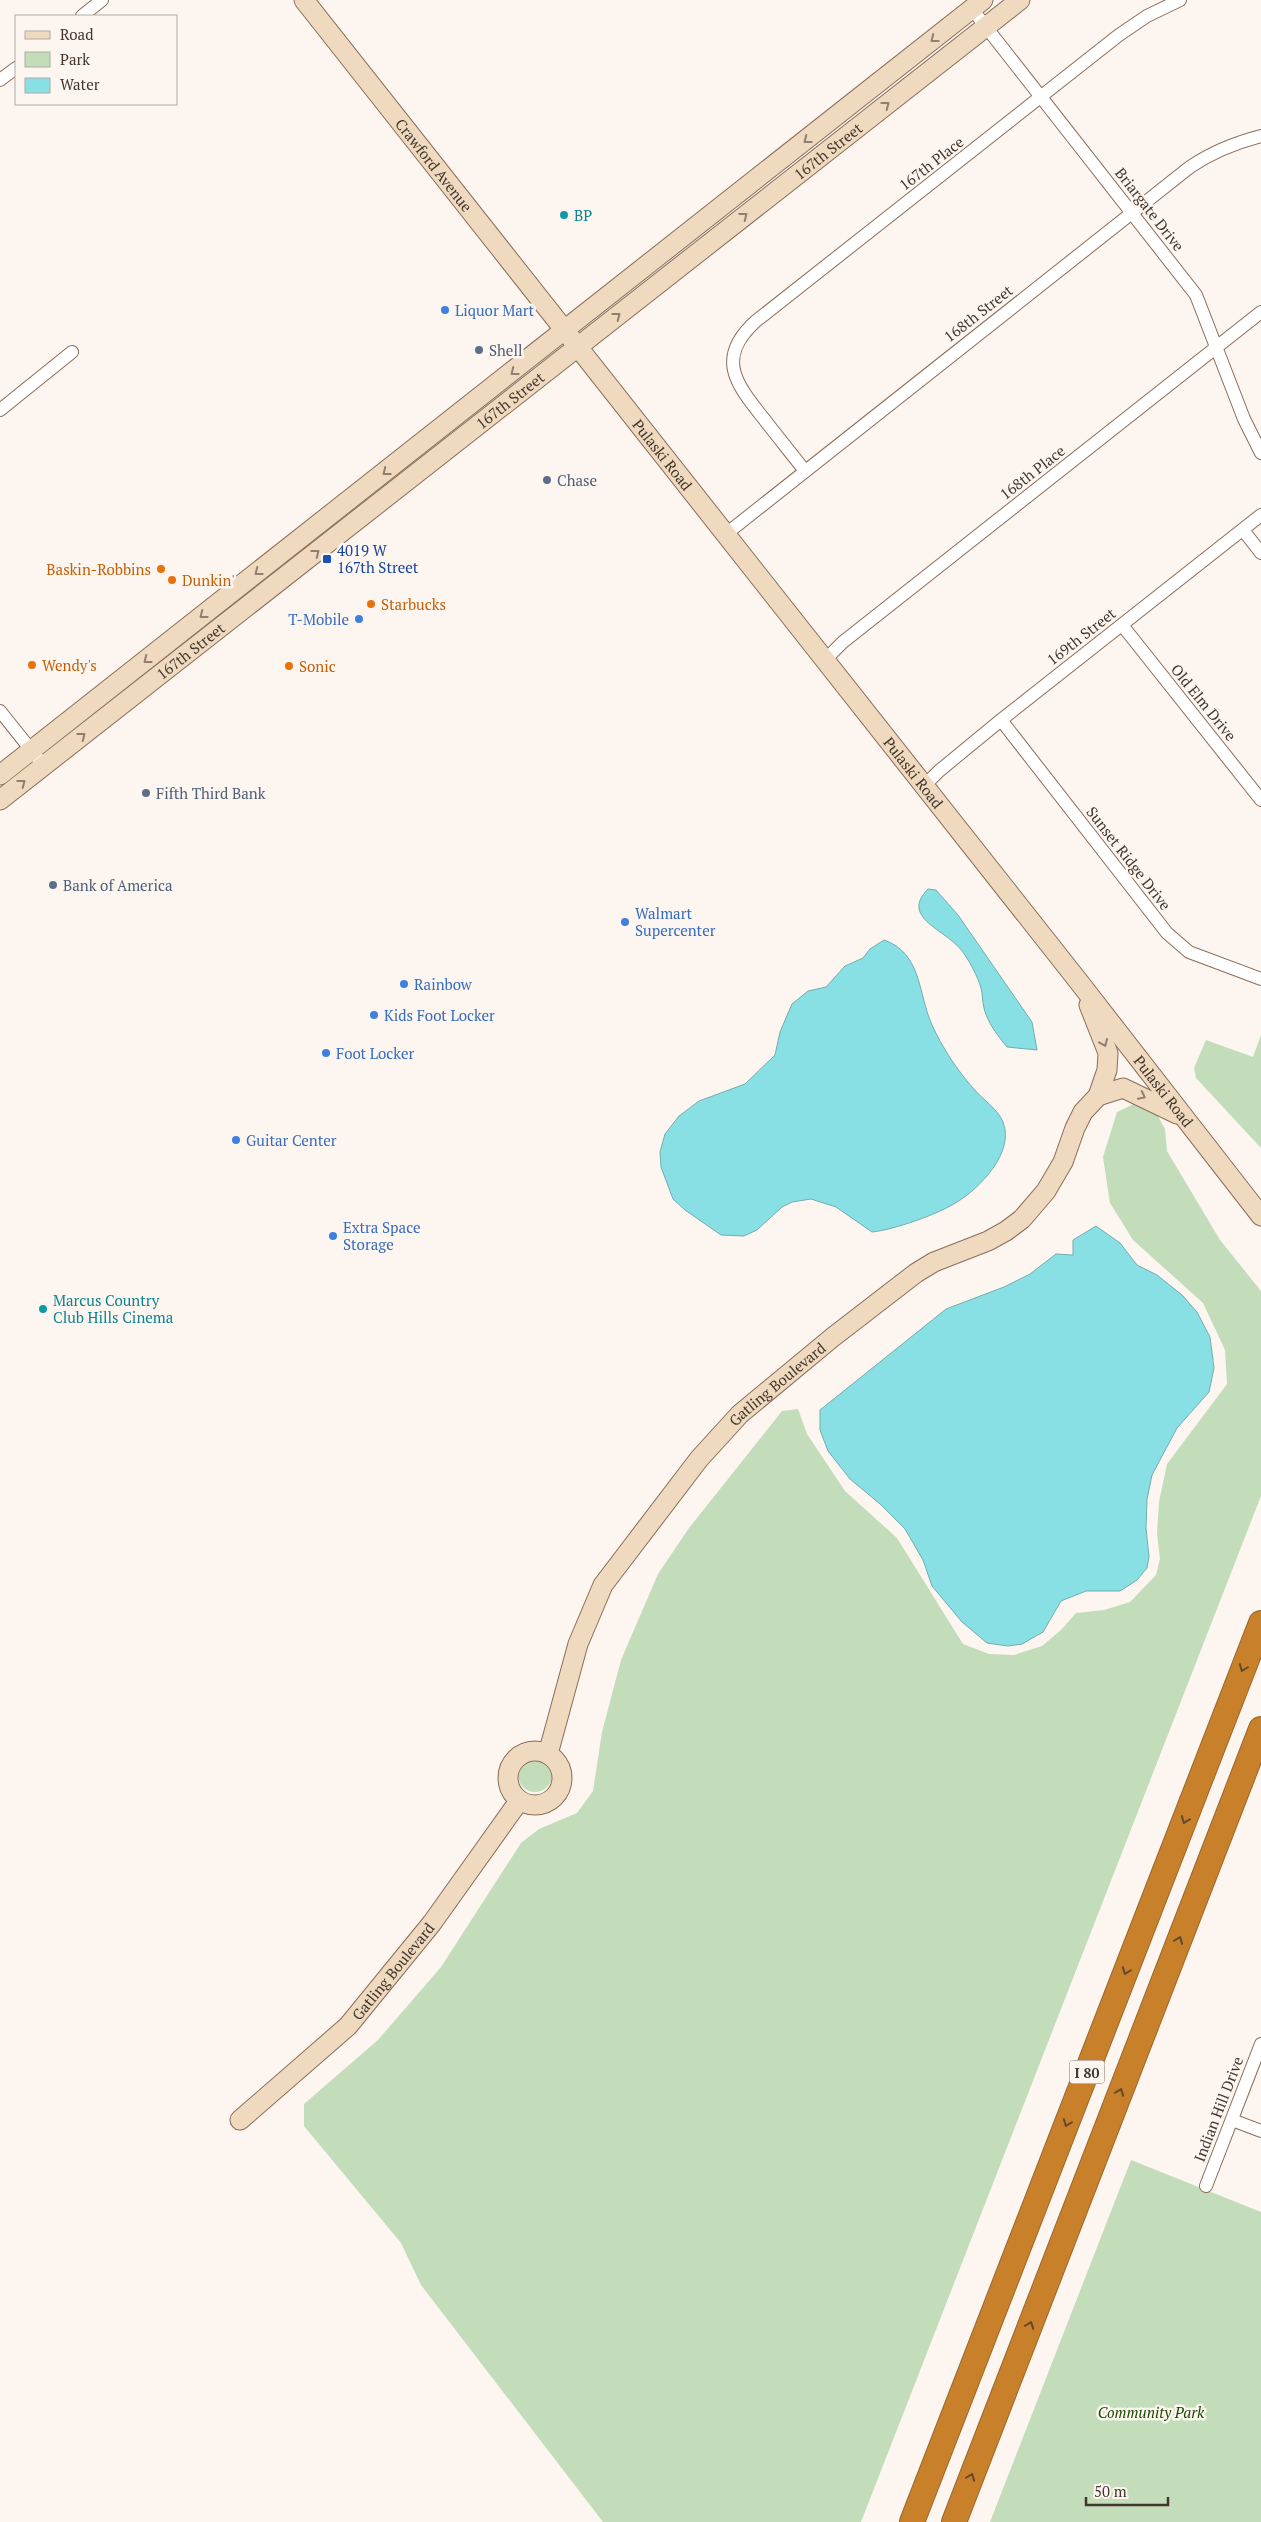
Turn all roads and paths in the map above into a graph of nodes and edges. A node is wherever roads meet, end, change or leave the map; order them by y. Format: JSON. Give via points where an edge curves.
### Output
{"nodes":[{"id":1,"x":102,"y":0,"type":"edge"},
{"id":2,"x":304,"y":0,"type":"edge"},
{"id":3,"x":1020,"y":0,"type":"edge"},
{"id":4,"x":1180,"y":0,"type":"edge"},
{"id":5,"x":978,"y":4,"type":"edge"},
{"id":6,"x":83,"y":15,"type":"edge"},
{"id":7,"x":986,"y":26,"type":"junction"},
{"id":8,"x":15,"y":69,"type":"edge"},
{"id":9,"x":0,"y":80,"type":"edge"},
{"id":10,"x":1042,"y":97,"type":"junction"},
{"id":11,"x":1261,"y":136,"type":"edge"},
{"id":12,"x":1132,"y":213,"type":"junction"},
{"id":13,"x":1261,"y":312,"type":"edge"},
{"id":14,"x":565,"y":330,"type":"junction"},
{"id":15,"x":578,"y":347,"type":"junction"},
{"id":16,"x":1216,"y":348,"type":"junction"},
{"id":17,"x":72,"y":352,"type":"dead end"},
{"id":18,"x":0,"y":410,"type":"edge"},
{"id":19,"x":1261,"y":453,"type":"edge"},
{"id":20,"x":805,"y":470,"type":"junction"},
{"id":21,"x":1261,"y":515,"type":"edge"},
{"id":22,"x":1243,"y":530,"type":"junction"},
{"id":23,"x":726,"y":534,"type":"junction"},
{"id":24,"x":1261,"y":553,"type":"edge"},
{"id":25,"x":1122,"y":625,"type":"junction"},
{"id":26,"x":825,"y":660,"type":"junction"},
{"id":27,"x":0,"y":711,"type":"edge"},
{"id":28,"x":1001,"y":720,"type":"junction"},
{"id":29,"x":31,"y":750,"type":"junction"},
{"id":30,"x":44,"y":766,"type":"junction"},
{"id":31,"x":0,"y":775,"type":"edge"},
{"id":32,"x":924,"y":786,"type":"junction"},
{"id":33,"x":0,"y":800,"type":"edge"},
{"id":34,"x":1261,"y":800,"type":"edge"},
{"id":35,"x":1261,"y":980,"type":"edge"},
{"id":36,"x":1079,"y":982,"type":"junction"},
{"id":37,"x":1098,"y":1096,"type":"junction"},
{"id":38,"x":1184,"y":1118,"type":"junction"},
{"id":39,"x":1261,"y":1216,"type":"edge"},
{"id":40,"x":1261,"y":1622,"type":"edge"},
{"id":41,"x":1261,"y":1729,"type":"edge"},
{"id":42,"x":548,"y":1754,"type":"junction"},
{"id":43,"x":519,"y":1801,"type":"junction"},
{"id":44,"x":1261,"y":2044,"type":"edge"},
{"id":45,"x":240,"y":2120,"type":"dead end"},
{"id":46,"x":1232,"y":2120,"type":"junction"},
{"id":47,"x":1261,"y":2131,"type":"edge"},
{"id":48,"x":1206,"y":2186,"type":"dead end"},
{"id":49,"x":912,"y":2522,"type":"edge"},
{"id":50,"x":954,"y":2522,"type":"edge"}],
"edges":[{"from":1,"to":6,"type":"street"},
{"from":2,"to":14,"type":"main road","name":"Crawford Avenue"},
{"from":3,"to":7,"type":"main road","name":"167th Street"},
{"from":4,"to":10,"type":"street","name":"167th Place","via":[[1132,26]]},
{"from":5,"to":7,"type":"street","name":"Briargate Drive"},
{"from":5,"to":14,"type":"main road","name":"167th Street","one_way":true},
{"from":7,"to":10,"type":"street","name":"Briargate Drive"},
{"from":15,"to":7,"type":"main road","name":"167th Street","one_way":true},
{"from":8,"to":9,"type":"street"},
{"from":10,"to":12,"type":"street","name":"Briargate Drive"},
{"from":10,"to":20,"type":"street","name":"167th Place","via":[[756,320],[741,336],[733,367],[735,375],[744,393]]},
{"from":11,"to":12,"type":"street","name":"168th Street","via":[[1212,153]]},
{"from":12,"to":16,"type":"street","name":"Briargate Drive","via":[[1196,295]]},
{"from":12,"to":20,"type":"street","name":"168th Street"},
{"from":13,"to":16,"type":"street","name":"168th Place"},
{"from":14,"to":15,"type":"main road","name":"Pulaski Road"},
{"from":14,"to":29,"type":"main road","name":"167th Street","one_way":true},
{"from":15,"to":23,"type":"main road","name":"Pulaski Road"},
{"from":30,"to":15,"type":"main road","name":"167th Street","one_way":true},
{"from":16,"to":19,"type":"street","name":"Briargate Drive"},
{"from":16,"to":26,"type":"street","name":"168th Place","via":[[843,642]]},
{"from":17,"to":18,"type":"street"},
{"from":20,"to":23,"type":"street","name":"168th Street"},
{"from":21,"to":22,"type":"street","name":"169th Street"},
{"from":22,"to":24,"type":"street"},
{"from":22,"to":25,"type":"street","name":"169th Street"},
{"from":23,"to":26,"type":"main road","name":"Pulaski Road"},
{"from":25,"to":28,"type":"street","name":"169th Street"},
{"from":25,"to":34,"type":"street","name":"Old Elm Drive"},
{"from":26,"to":32,"type":"main road","name":"Pulaski Road"},
{"from":27,"to":29,"type":"street"},
{"from":28,"to":32,"type":"street","name":"169th Street"},
{"from":28,"to":35,"type":"street","name":"Sunset Ridge Drive","via":[[1167,933],[1189,952]]},
{"from":29,"to":30,"type":"street"},
{"from":29,"to":31,"type":"main road","name":"167th Street"},
{"from":33,"to":30,"type":"main road","name":"167th Street","one_way":true},
{"from":32,"to":36,"type":"main road","name":"Pulaski Road"},
{"from":36,"to":37,"type":"main road","name":"Gatling Boulevard","one_way":true,"via":[[1108,1053],[1107,1070]]},
{"from":36,"to":38,"type":"main road","name":"Pulaski Road"},
{"from":37,"to":38,"type":"main road","one_way":true,"via":[[1123,1088]]},
{"from":37,"to":42,"type":"main road","name":"Gatling Boulevard","via":[[1083,1112],[1057,1176],[1022,1219],[988,1241],[934,1262],[916,1273],[770,1387],[698,1459],[603,1585],[578,1644]]},
{"from":38,"to":39,"type":"main road","name":"Pulaski Road"},
{"from":40,"to":49,"type":"highway","number":"I 80","one_way":true},
{"from":50,"to":41,"type":"highway","number":"I 80","one_way":true},
{"from":42,"to":43,"type":"main road","via":[[532,1751],[516,1758],[511,1765],[508,1782]]},
{"from":42,"to":43,"type":"main road","via":[[560,1768],[561,1786],[556,1795],[541,1805]]},
{"from":43,"to":45,"type":"main road","name":"Gatling Boulevard","via":[[432,1923],[348,2026]]},
{"from":44,"to":46,"type":"street","name":"Indian Hill Drive"},
{"from":46,"to":47,"type":"street"},
{"from":46,"to":48,"type":"street","name":"Indian Hill Drive"}]}
